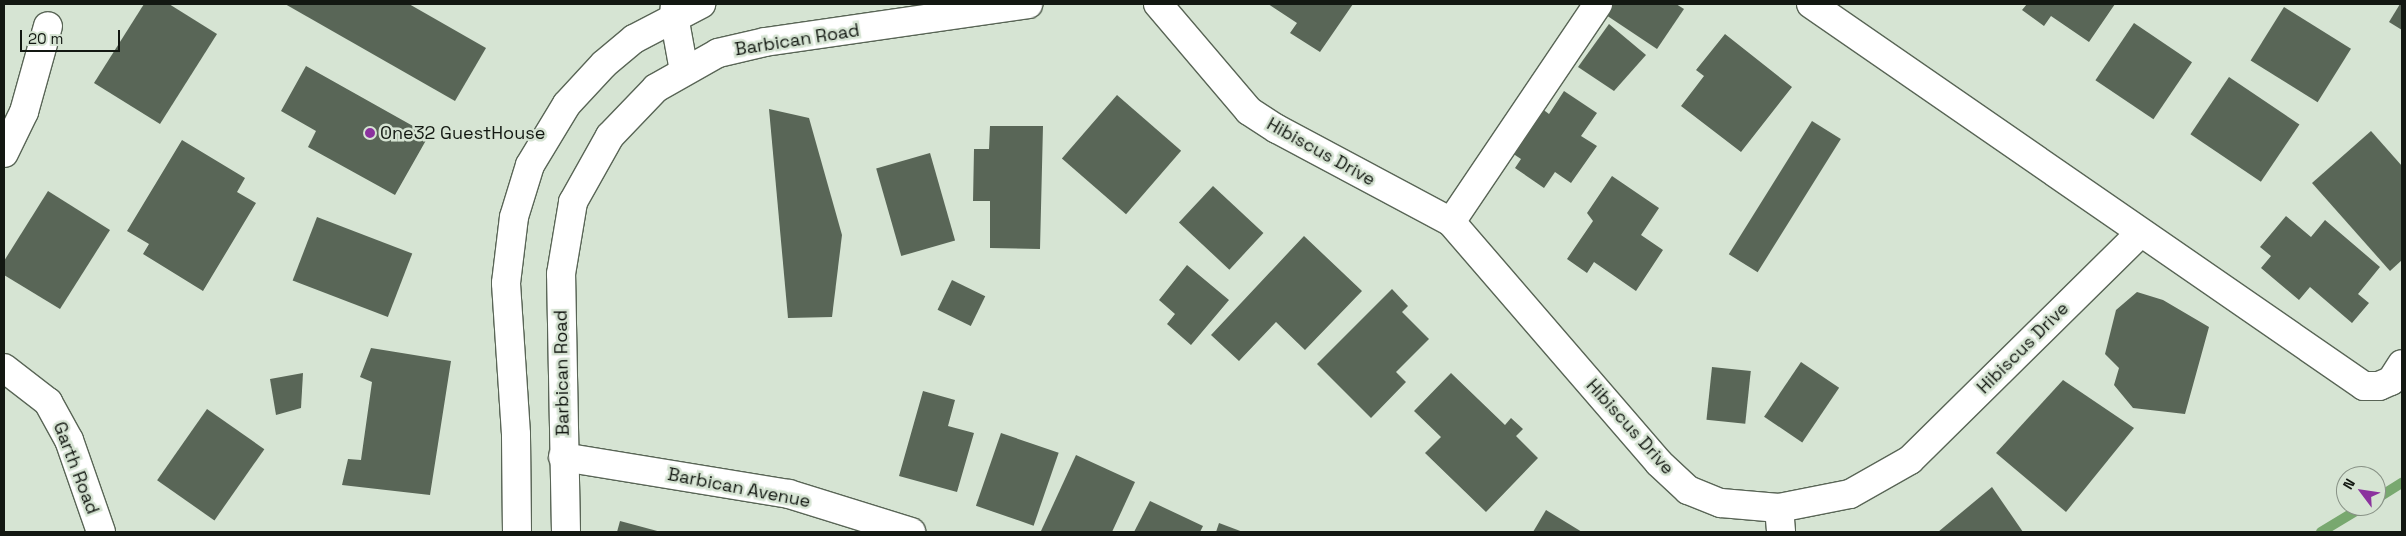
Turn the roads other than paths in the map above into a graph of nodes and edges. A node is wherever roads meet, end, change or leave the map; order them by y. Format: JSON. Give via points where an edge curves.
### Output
{"nodes":[{"id":1,"x":701,"y":4,"type":"edge"},
{"id":2,"x":1028,"y":4,"type":"edge"},
{"id":3,"x":1158,"y":4,"type":"edge"},
{"id":4,"x":1598,"y":4,"type":"edge"},
{"id":5,"x":1811,"y":4,"type":"edge"},
{"id":6,"x":675,"y":10,"type":"edge"},
{"id":7,"x":48,"y":26,"type":"dead end"},
{"id":8,"x":684,"y":71,"type":"junction"},
{"id":9,"x":4,"y":152,"type":"edge"},
{"id":10,"x":1451,"y":222,"type":"junction"},
{"id":11,"x":2140,"y":233,"type":"junction"},
{"id":12,"x":2402,"y":364,"type":"edge"},
{"id":13,"x":4,"y":368,"type":"edge"},
{"id":14,"x":563,"y":457,"type":"junction"},
{"id":15,"x":1780,"y":520,"type":"edge"},
{"id":16,"x":101,"y":532,"type":"edge"},
{"id":17,"x":517,"y":532,"type":"edge"},
{"id":18,"x":566,"y":532,"type":"edge"},
{"id":19,"x":910,"y":532,"type":"edge"}],
"edges":[{"from":1,"to":6,"type":"street"},
{"from":2,"to":8,"type":"street","name":"Barbican Road","via":[[765,42],[718,53]]},
{"from":3,"to":10,"type":"street","name":"Hibiscus Drive","via":[[1249,111],[1277,130]]},
{"from":4,"to":10,"type":"street"},
{"from":5,"to":11,"type":"street"},
{"from":6,"to":8,"type":"street"},
{"from":6,"to":17,"type":"street","via":[[634,38],[604,64],[567,104],[530,165],[517,209],[506,283],[516,434]]},
{"from":7,"to":9,"type":"street","via":[[24,112]]},
{"from":8,"to":14,"type":"street","name":"Barbican Road","via":[[656,88],[610,136],[573,202],[561,274]]},
{"from":10,"to":15,"type":"street","name":"Hibiscus Drive","via":[[1660,463],[1688,490]]},
{"from":11,"to":12,"type":"street","via":[[2364,386],[2379,386],[2391,381]]},
{"from":11,"to":15,"type":"street","name":"Hibiscus Drive","via":[[1910,460],[1850,494]]},
{"from":13,"to":16,"type":"street","name":"Garth Road","via":[[48,402],[69,440]]},
{"from":14,"to":18,"type":"street","name":"Barbican Road"},
{"from":14,"to":19,"type":"street","name":"Barbican Avenue","via":[[789,494]]}]}
